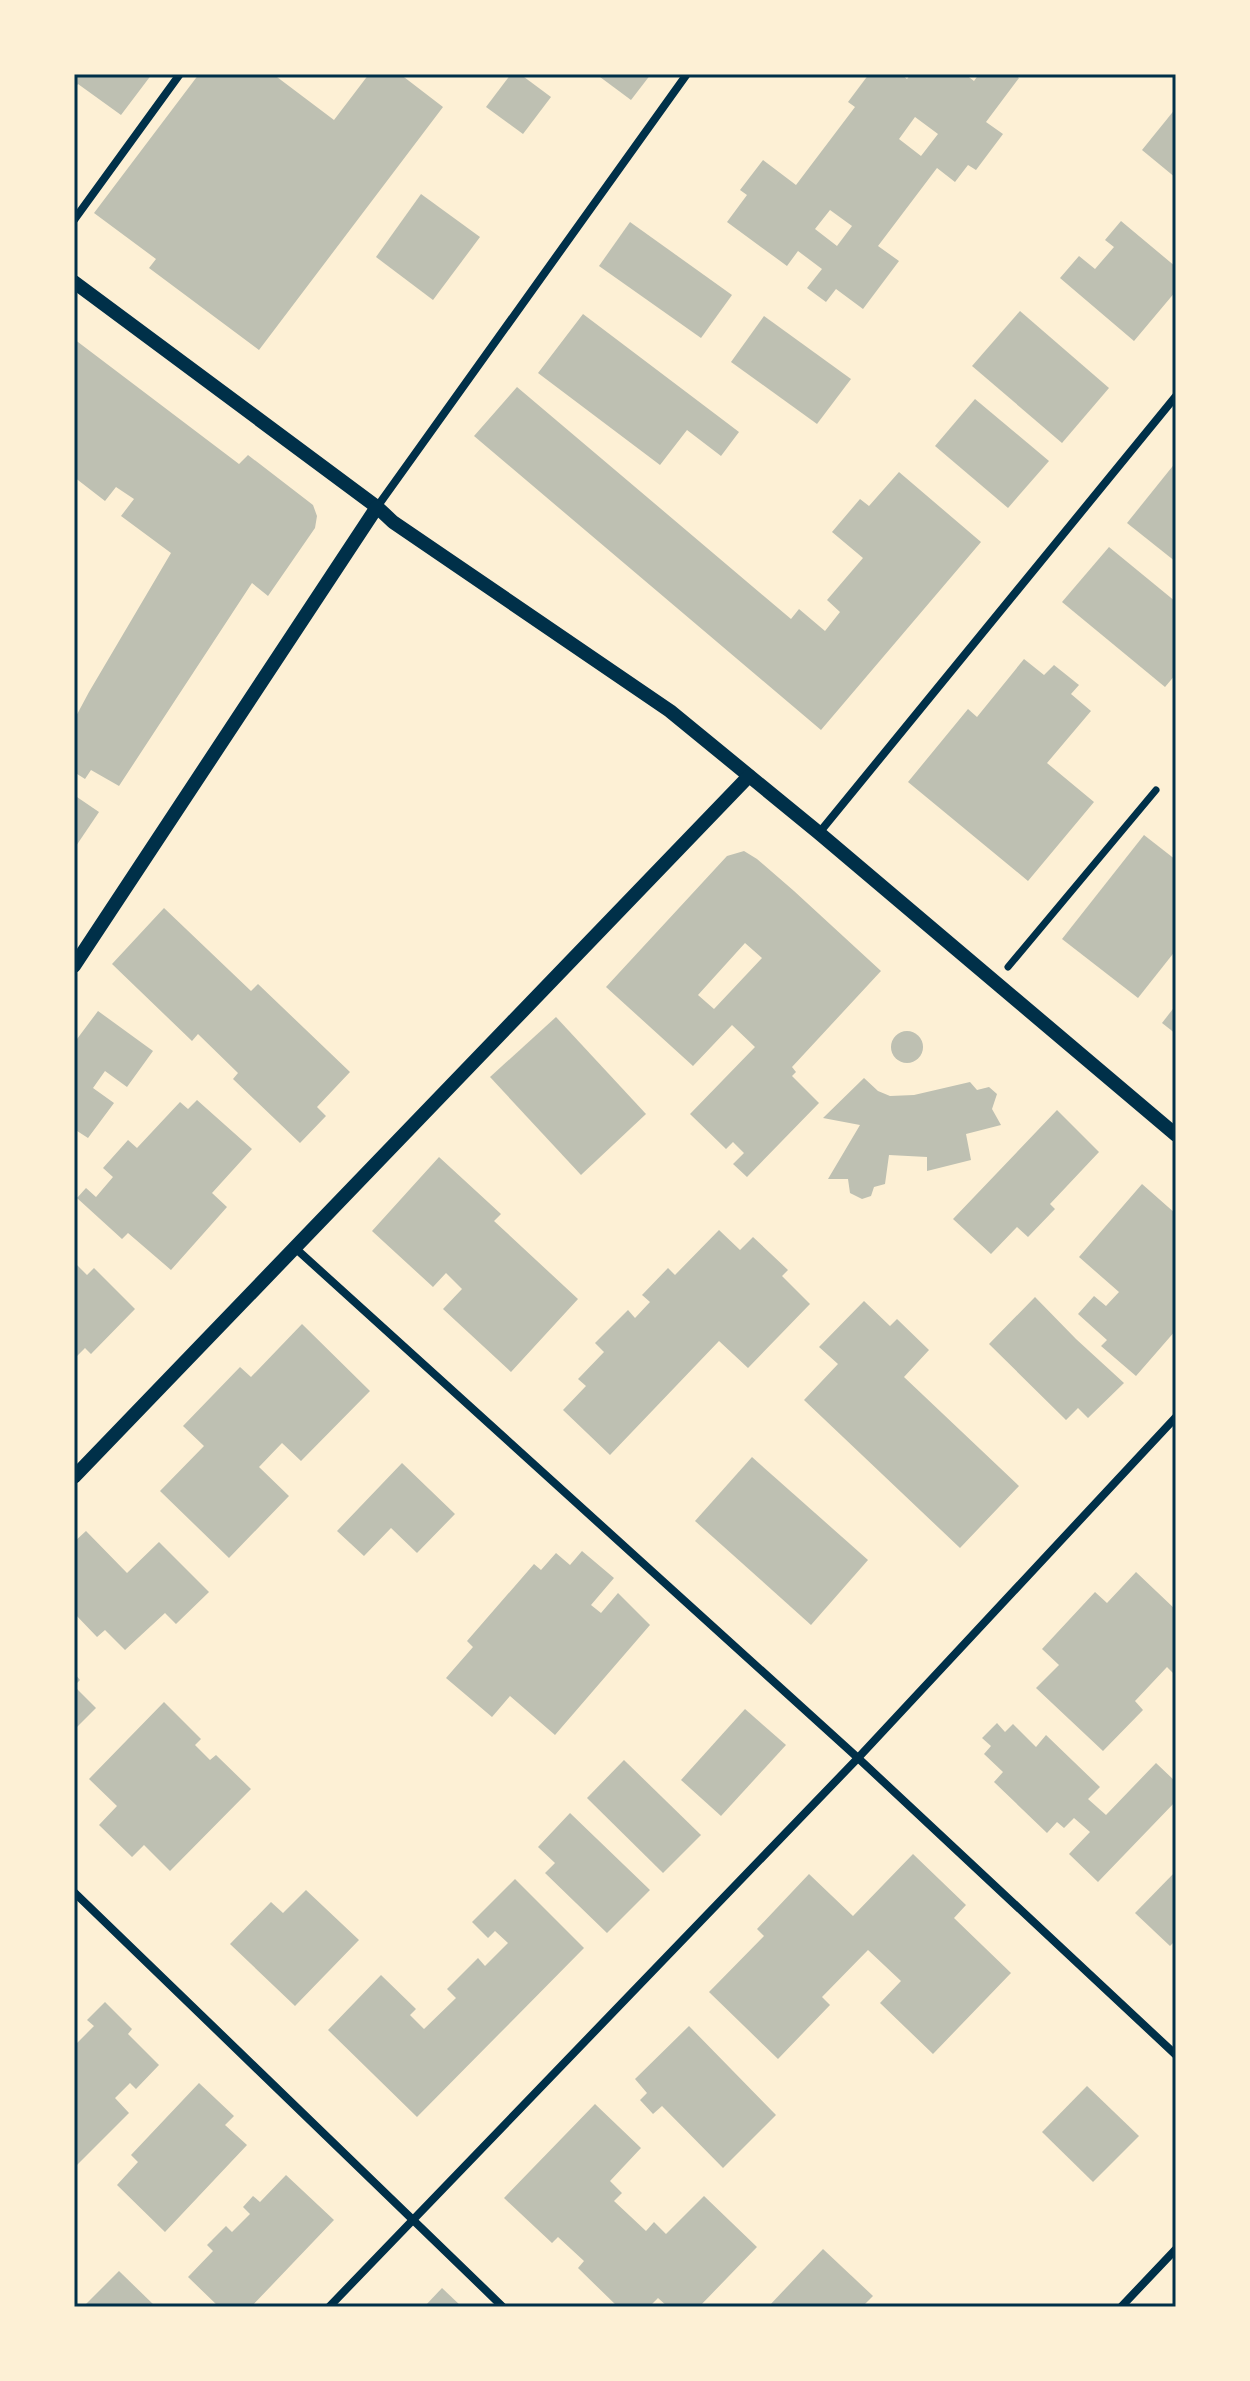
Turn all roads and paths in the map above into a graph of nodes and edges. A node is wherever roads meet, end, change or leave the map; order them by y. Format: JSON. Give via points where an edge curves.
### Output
{"nodes":[{"id":1,"x":180,"y":74,"type":"edge"},
{"id":2,"x":687,"y":74,"type":"edge"},
{"id":3,"x":74,"y":220,"type":"edge"},
{"id":4,"x":74,"y":282,"type":"edge"},
{"id":5,"x":1176,"y":396,"type":"edge"},
{"id":6,"x":377,"y":507,"type":"junction"},
{"id":7,"x":749,"y":776,"type":"junction"},
{"id":8,"x":1156,"y":790,"type":"dead end"},
{"id":9,"x":819,"y":833,"type":"junction"},
{"id":10,"x":74,"y":966,"type":"edge"},
{"id":11,"x":1008,"y":967,"type":"dead end"},
{"id":12,"x":1176,"y":1135,"type":"edge"},
{"id":13,"x":294,"y":1247,"type":"junction"},
{"id":14,"x":1176,"y":1417,"type":"edge"},
{"id":15,"x":74,"y":1477,"type":"edge"},
{"id":16,"x":858,"y":1758,"type":"junction"},
{"id":17,"x":74,"y":1892,"type":"edge"},
{"id":18,"x":1176,"y":2055,"type":"edge"},
{"id":19,"x":413,"y":2218,"type":"junction"},
{"id":20,"x":1176,"y":2249,"type":"edge"},
{"id":21,"x":329,"y":2307,"type":"edge"},
{"id":22,"x":503,"y":2307,"type":"edge"},
{"id":23,"x":1121,"y":2307,"type":"edge"}],
"edges":[{"from":1,"to":3,"type":"street"},
{"from":2,"to":6,"type":"street"},
{"from":4,"to":6,"type":"street"},
{"from":5,"to":9,"type":"street"},
{"from":6,"to":7,"type":"street","via":[[670,711]]},
{"from":6,"to":10,"type":"street"},
{"from":7,"to":9,"type":"street"},
{"from":7,"to":13,"type":"street"},
{"from":8,"to":11,"type":"street"},
{"from":9,"to":12,"type":"street"},
{"from":13,"to":15,"type":"street"},
{"from":13,"to":16,"type":"street"},
{"from":14,"to":16,"type":"street"},
{"from":16,"to":18,"type":"street"},
{"from":16,"to":19,"type":"street"},
{"from":17,"to":19,"type":"street"},
{"from":19,"to":21,"type":"street"},
{"from":19,"to":22,"type":"street"},
{"from":20,"to":23,"type":"street"}]}
